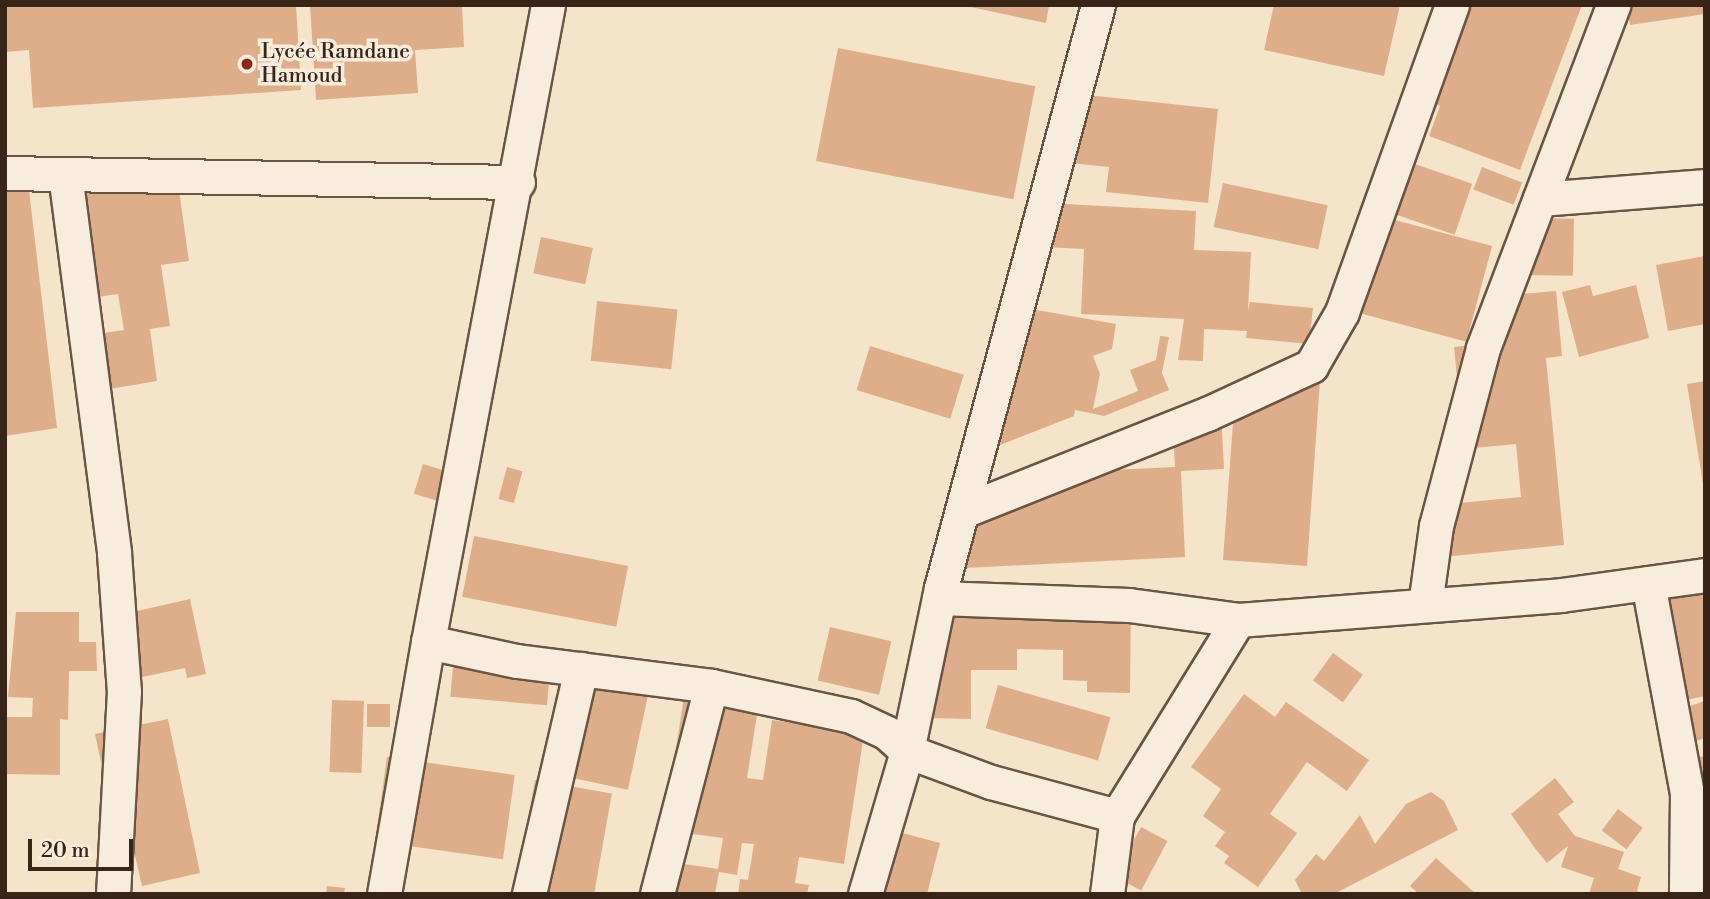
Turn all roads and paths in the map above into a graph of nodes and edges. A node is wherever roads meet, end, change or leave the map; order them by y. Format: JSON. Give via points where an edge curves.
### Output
{"nodes":[{"id":1,"x":548,"y":5,"type":"edge"},
{"id":2,"x":1098,"y":5,"type":"edge"},
{"id":3,"x":1452,"y":5,"type":"edge"},
{"id":4,"x":1613,"y":5,"type":"edge"},
{"id":5,"x":5,"y":173,"type":"edge"},
{"id":6,"x":65,"y":174,"type":"junction"},
{"id":7,"x":518,"y":182,"type":"junction"},
{"id":8,"x":1705,"y":186,"type":"edge"},
{"id":9,"x":1540,"y":200,"type":"junction"},
{"id":10,"x":963,"y":511,"type":"junction"},
{"id":11,"x":1705,"y":575,"type":"edge"},
{"id":12,"x":1648,"y":583,"type":"junction"},
{"id":13,"x":939,"y":598,"type":"junction"},
{"id":14,"x":1425,"y":605,"type":"junction"},
{"id":15,"x":1238,"y":620,"type":"junction"},
{"id":16,"x":428,"y":642,"type":"junction"},
{"id":17,"x":581,"y":669,"type":"junction"},
{"id":18,"x":711,"y":686,"type":"junction"},
{"id":19,"x":907,"y":751,"type":"junction"},
{"id":20,"x":1117,"y":816,"type":"junction"},
{"id":21,"x":113,"y":894,"type":"edge"},
{"id":22,"x":384,"y":894,"type":"edge"},
{"id":23,"x":528,"y":894,"type":"edge"},
{"id":24,"x":657,"y":894,"type":"edge"},
{"id":25,"x":865,"y":894,"type":"edge"},
{"id":26,"x":1107,"y":894,"type":"edge"},
{"id":27,"x":1686,"y":894,"type":"edge"}],
"edges":[{"from":1,"to":7,"type":"street"},
{"from":2,"to":10,"type":"street"},
{"from":3,"to":10,"type":"street","via":[[1342,312],[1311,366],[1207,414]]},
{"from":4,"to":9,"type":"street"},
{"from":5,"to":6,"type":"street"},
{"from":6,"to":7,"type":"street"},
{"from":6,"to":21,"type":"street","via":[[114,553],[124,691]]},
{"from":7,"to":16,"type":"street"},
{"from":8,"to":9,"type":"street"},
{"from":9,"to":14,"type":"street","via":[[1483,348],[1436,526]]},
{"from":10,"to":13,"type":"street"},
{"from":11,"to":12,"type":"street"},
{"from":12,"to":14,"type":"street"},
{"from":12,"to":27,"type":"street","via":[[1687,793]]},
{"from":13,"to":15,"type":"street","via":[[1129,605]]},
{"from":13,"to":19,"type":"street"},
{"from":14,"to":15,"type":"street"},
{"from":15,"to":20,"type":"street"},
{"from":16,"to":17,"type":"street"},
{"from":16,"to":22,"type":"street"},
{"from":17,"to":18,"type":"street"},
{"from":17,"to":23,"type":"street"},
{"from":18,"to":19,"type":"street","via":[[851,716],[887,733]]},
{"from":18,"to":24,"type":"street"},
{"from":19,"to":20,"type":"street","via":[[991,782]]},
{"from":19,"to":25,"type":"street"},
{"from":20,"to":26,"type":"street"}]}
